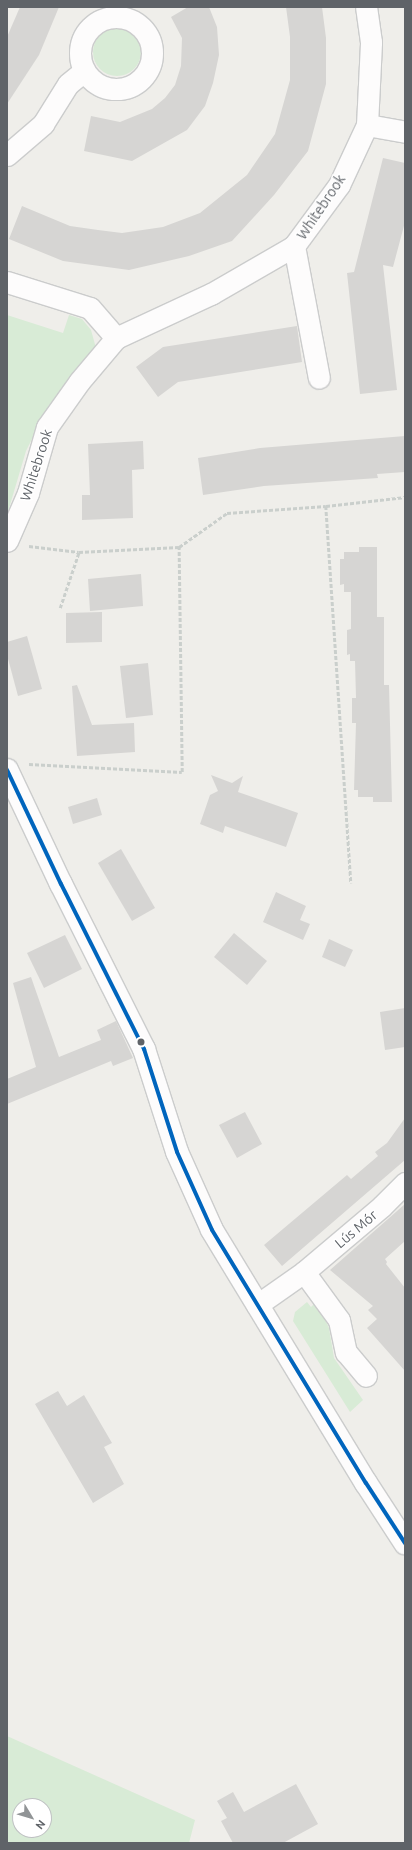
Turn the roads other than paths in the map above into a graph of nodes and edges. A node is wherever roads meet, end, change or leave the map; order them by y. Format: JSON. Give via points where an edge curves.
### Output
{"nodes":[{"id":1,"x":366,"y":7,"type":"edge"},
{"id":2,"x":123,"y":12,"type":"edge"},
{"id":3,"x":84,"y":71,"type":"junction"},
{"id":4,"x":367,"y":125,"type":"junction"},
{"id":5,"x":405,"y":132,"type":"edge"},
{"id":6,"x":7,"y":155,"type":"edge"},
{"id":7,"x":294,"y":246,"type":"junction"},
{"id":8,"x":7,"y":282,"type":"edge"},
{"id":9,"x":116,"y":338,"type":"junction"},
{"id":10,"x":320,"y":378,"type":"dead end"},
{"id":11,"x":14,"y":543,"type":"edge"},
{"id":12,"x":15,"y":767,"type":"edge"},
{"id":13,"x":405,"y":1183,"type":"edge"},
{"id":14,"x":304,"y":1272,"type":"junction"},
{"id":15,"x":257,"y":1305,"type":"junction"},
{"id":16,"x":366,"y":1376,"type":"dead end"},
{"id":17,"x":405,"y":1543,"type":"edge"}],
"edges":[{"from":1,"to":4,"type":"street","name":"Whitebrook","via":[[371,42]]},
{"from":2,"to":3,"type":"street","via":[[100,20],[83,36],[80,60]]},
{"from":2,"to":3,"type":"street","via":[[143,29],[150,39],[152,51],[145,74],[137,82],[114,89],[102,86]]},
{"from":3,"to":6,"type":"street","via":[[68,84],[43,124]]},
{"from":4,"to":5,"type":"street"},
{"from":4,"to":7,"type":"street","name":"Whitebrook","via":[[339,186]]},
{"from":7,"to":9,"type":"street","name":"Whitebrook","via":[[211,294]]},
{"from":7,"to":10,"type":"street","name":"Whitebrook"},
{"from":8,"to":9,"type":"street","via":[[90,308]]},
{"from":9,"to":11,"type":"street","name":"Whitebrook","via":[[79,382],[47,427]]},
{"from":12,"to":15,"type":"street","via":[[61,884],[144,1049],[177,1152],[212,1230]]},
{"from":13,"to":14,"type":"street","name":"Lús Mór","via":[[382,1206]]},
{"from":14,"to":15,"type":"street","name":"Lús Mór"},
{"from":14,"to":16,"type":"street","via":[[339,1320],[346,1352]]},
{"from":15,"to":17,"type":"street"}]}
